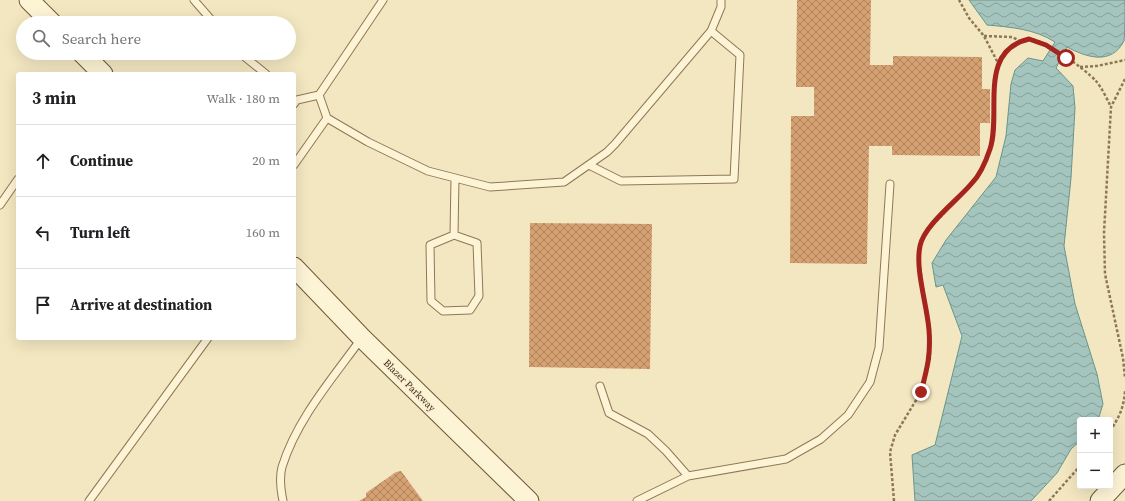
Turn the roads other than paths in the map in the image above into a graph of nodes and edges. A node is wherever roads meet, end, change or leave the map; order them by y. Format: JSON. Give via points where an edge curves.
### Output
{"nodes":[{"id":1,"x":29,"y":0,"type":"edge"},
{"id":2,"x":194,"y":0,"type":"edge"},
{"id":3,"x":383,"y":0,"type":"edge"},
{"id":4,"x":721,"y":0,"type":"edge"},
{"id":5,"x":45,"y":16,"type":"edge"},
{"id":6,"x":208,"y":16,"type":"edge"},
{"id":7,"x":712,"y":31,"type":"junction"},
{"id":8,"x":88,"y":60,"type":"edge"},
{"id":9,"x":249,"y":60,"type":"edge"},
{"id":10,"x":97,"y":72,"type":"edge"},
{"id":11,"x":264,"y":72,"type":"edge"},
{"id":12,"x":319,"y":95,"type":"junction"},
{"id":13,"x":296,"y":100,"type":"edge"},
{"id":14,"x":327,"y":118,"type":"junction"},
{"id":15,"x":296,"y":163,"type":"edge"},
{"id":16,"x":589,"y":165,"type":"junction"},
{"id":17,"x":455,"y":178,"type":"junction"},
{"id":18,"x":16,"y":182,"type":"edge"},
{"id":19,"x":890,"y":184,"type":"dead end"},
{"id":20,"x":0,"y":205,"type":"edge"},
{"id":21,"x":454,"y":235,"type":"junction"},
{"id":22,"x":296,"y":269,"type":"edge"},
{"id":23,"x":362,"y":338,"type":"junction"},
{"id":24,"x":207,"y":340,"type":"edge"},
{"id":25,"x":600,"y":386,"type":"dead end"},
{"id":26,"x":1125,"y":474,"type":"edge"},
{"id":27,"x":688,"y":476,"type":"junction"},
{"id":28,"x":89,"y":501,"type":"edge"},
{"id":29,"x":283,"y":501,"type":"edge"},
{"id":30,"x":529,"y":501,"type":"edge"},
{"id":31,"x":637,"y":501,"type":"edge"},
{"id":32,"x":1100,"y":501,"type":"edge"}],
"edges":[{"from":1,"to":5,"type":"street"},
{"from":2,"to":6,"type":"lane"},
{"from":3,"to":12,"type":"lane"},
{"from":4,"to":7,"type":"lane"},
{"from":7,"to":16,"type":"lane","via":[[607,152]]},
{"from":7,"to":16,"type":"lane","via":[[740,55],[734,179],[621,180]]},
{"from":8,"to":10,"type":"street"},
{"from":9,"to":11,"type":"lane"},
{"from":12,"to":13,"type":"lane"},
{"from":12,"to":14,"type":"lane"},
{"from":14,"to":15,"type":"lane"},
{"from":14,"to":17,"type":"lane","via":[[368,142],[428,171]]},
{"from":16,"to":17,"type":"lane","via":[[564,182],[490,187]]},
{"from":17,"to":21,"type":"lane"},
{"from":18,"to":20,"type":"lane"},
{"from":19,"to":27,"type":"lane","via":[[879,348],[870,382],[848,415],[821,439],[786,459]]},
{"from":21,"to":21,"type":"lane","via":[[477,243],[478,296],[470,310],[443,311],[431,301],[430,245]]},
{"from":22,"to":23,"type":"street","name":"Blazer Parkway"},
{"from":23,"to":29,"type":"lane","via":[[298,427],[282,469],[280,490]]},
{"from":23,"to":30,"type":"street","name":"Blazer Parkway"},
{"from":24,"to":28,"type":"lane"},
{"from":25,"to":27,"type":"lane","via":[[609,413],[648,434]]},
{"from":26,"to":32,"type":"street"},
{"from":27,"to":31,"type":"lane"}]}
